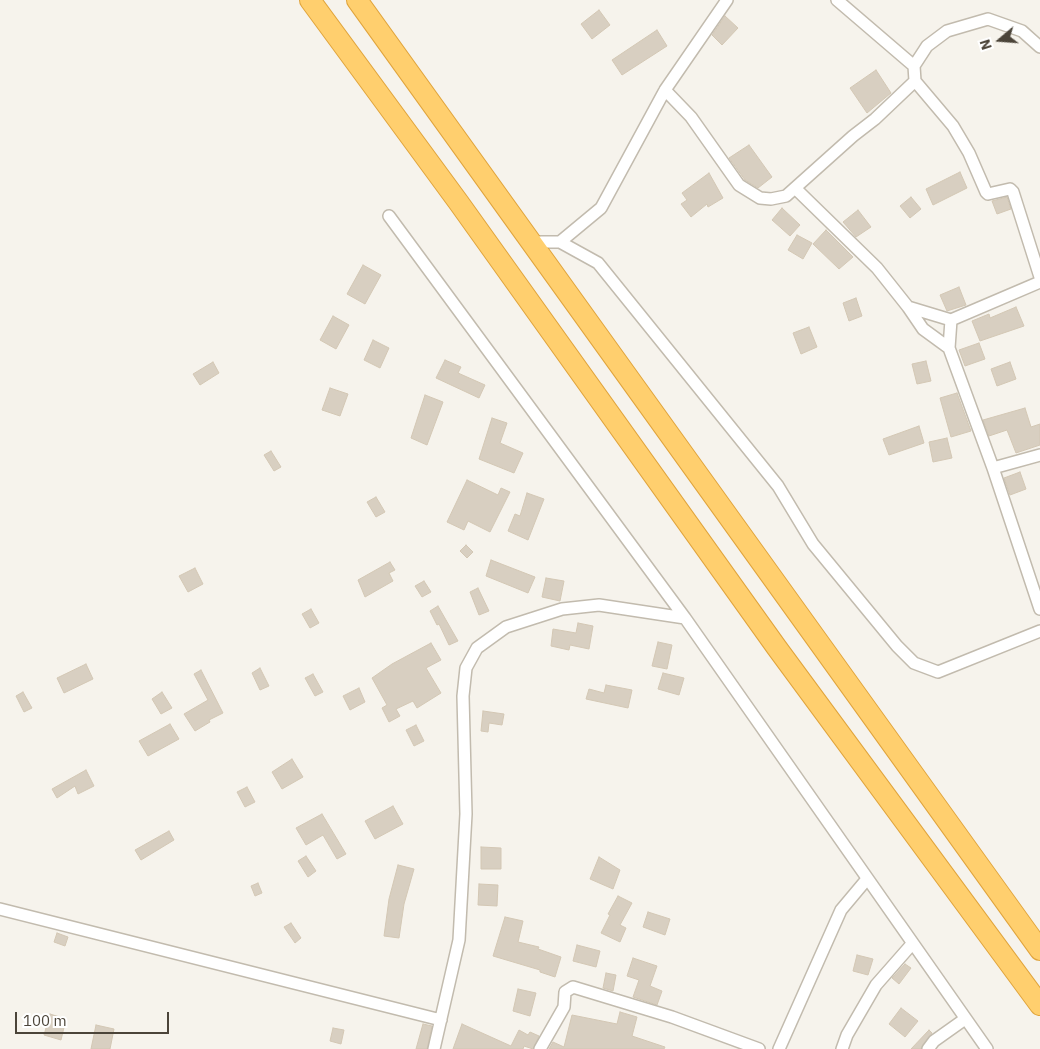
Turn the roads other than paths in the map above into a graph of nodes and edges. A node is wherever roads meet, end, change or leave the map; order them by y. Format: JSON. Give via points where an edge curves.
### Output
{"nodes":[{"id":1,"x":310,"y":0,"type":"edge"},
{"id":2,"x":357,"y":0,"type":"edge"},
{"id":3,"x":727,"y":0,"type":"edge"},
{"id":4,"x":837,"y":0,"type":"edge"},
{"id":5,"x":1040,"y":47,"type":"edge"},
{"id":6,"x":914,"y":66,"type":"junction"},
{"id":7,"x":914,"y":81,"type":"junction"},
{"id":8,"x":665,"y":90,"type":"junction"},
{"id":9,"x":796,"y":189,"type":"junction"},
{"id":10,"x":389,"y":216,"type":"dead end"},
{"id":11,"x":532,"y":242,"type":"junction"},
{"id":12,"x":560,"y":242,"type":"junction"},
{"id":13,"x":1040,"y":277,"type":"edge"},
{"id":14,"x":1040,"y":282,"type":"edge"},
{"id":15,"x":908,"y":307,"type":"junction"},
{"id":16,"x":951,"y":320,"type":"junction"},
{"id":17,"x":949,"y":348,"type":"junction"},
{"id":18,"x":1040,"y":455,"type":"edge"},
{"id":19,"x":994,"y":468,"type":"junction"},
{"id":20,"x":1040,"y":609,"type":"edge"},
{"id":21,"x":685,"y":618,"type":"junction"},
{"id":22,"x":1040,"y":631,"type":"edge"},
{"id":23,"x":866,"y":879,"type":"junction"},
{"id":24,"x":0,"y":909,"type":"edge"},
{"id":25,"x":912,"y":944,"type":"junction"},
{"id":26,"x":1040,"y":950,"type":"edge"},
{"id":27,"x":1040,"y":1006,"type":"edge"},
{"id":28,"x":965,"y":1019,"type":"junction"},
{"id":29,"x":441,"y":1020,"type":"junction"},
{"id":30,"x":434,"y":1047,"type":"edge"},
{"id":31,"x":447,"y":1049,"type":"edge"},
{"id":32,"x":540,"y":1049,"type":"edge"},
{"id":33,"x":759,"y":1049,"type":"edge"},
{"id":34,"x":780,"y":1049,"type":"edge"},
{"id":35,"x":842,"y":1049,"type":"edge"},
{"id":36,"x":928,"y":1049,"type":"edge"},
{"id":37,"x":986,"y":1049,"type":"edge"}],
"edges":[{"from":1,"to":27,"type":"highway","via":[[777,648]]},
{"from":2,"to":11,"type":"highway"},
{"from":3,"to":8,"type":"street"},
{"from":4,"to":6,"type":"street"},
{"from":5,"to":6,"type":"street","via":[[1022,31],[988,19],[947,30],[927,46]]},
{"from":6,"to":7,"type":"street"},
{"from":7,"to":9,"type":"street"},
{"from":7,"to":13,"type":"street","via":[[953,126],[986,192],[1010,189],[1013,192]]},
{"from":8,"to":9,"type":"street","via":[[691,117],[739,185],[760,198],[771,199],[786,196]]},
{"from":8,"to":12,"type":"street","via":[[601,208]]},
{"from":9,"to":15,"type":"street","via":[[877,268]]},
{"from":10,"to":21,"type":"street"},
{"from":11,"to":12,"type":"street"},
{"from":11,"to":26,"type":"highway"},
{"from":12,"to":22,"type":"street","via":[[598,263],[778,486],[813,544],[914,663],[938,672]]},
{"from":14,"to":16,"type":"street"},
{"from":15,"to":16,"type":"street"},
{"from":15,"to":17,"type":"street","via":[[923,329]]},
{"from":16,"to":17,"type":"street"},
{"from":17,"to":19,"type":"street"},
{"from":18,"to":19,"type":"street"},
{"from":19,"to":20,"type":"street"},
{"from":21,"to":23,"type":"street"},
{"from":21,"to":29,"type":"street","via":[[599,605],[562,609],[506,627],[477,648],[466,668],[463,696],[466,814],[459,940]]},
{"from":23,"to":25,"type":"street"},
{"from":23,"to":34,"type":"street","via":[[841,910]]},
{"from":24,"to":29,"type":"street"},
{"from":25,"to":28,"type":"street"},
{"from":25,"to":35,"type":"street","via":[[876,985],[847,1034]]},
{"from":28,"to":36,"type":"street"},
{"from":28,"to":37,"type":"street"},
{"from":29,"to":30,"type":"street"},
{"from":30,"to":31,"type":"street"},
{"from":32,"to":33,"type":"street","via":[[564,1007],[565,992],[573,987],[672,1017]]}]}
